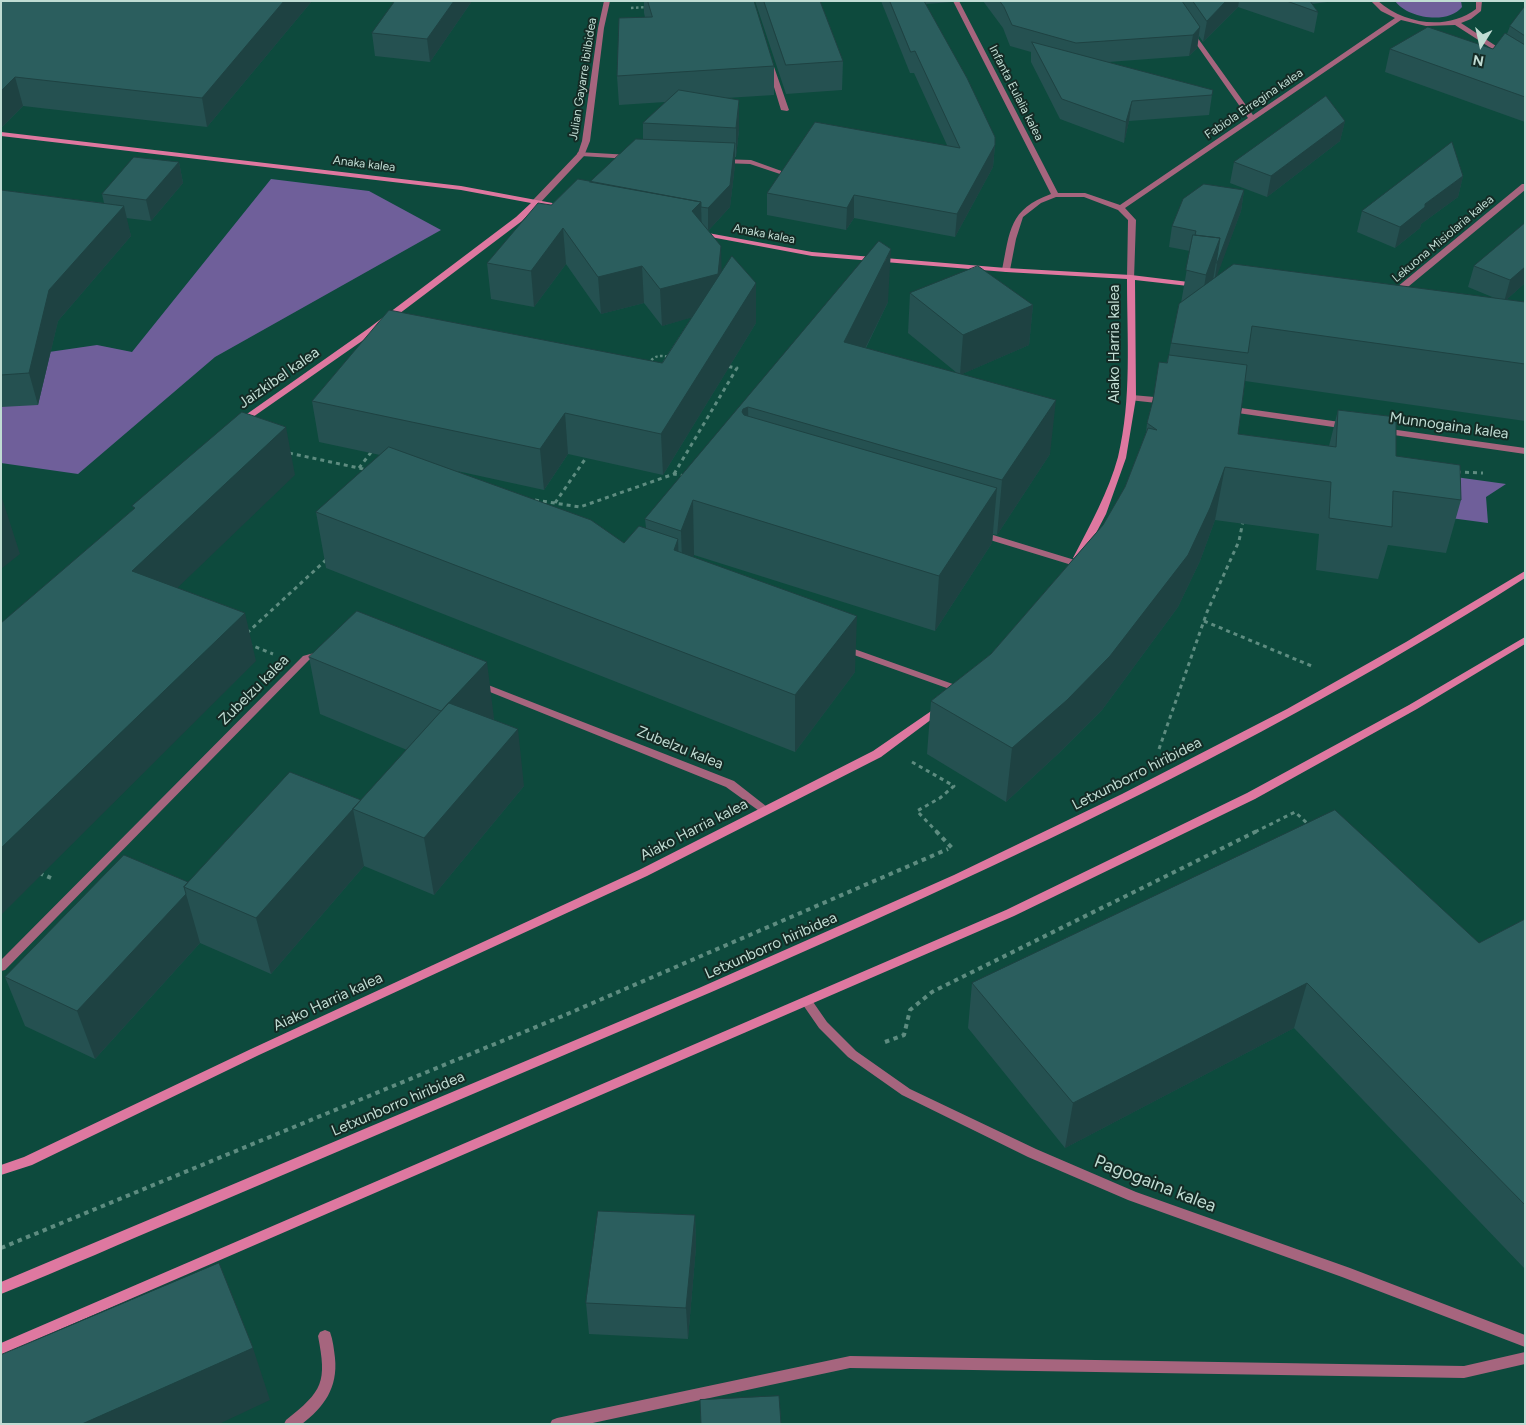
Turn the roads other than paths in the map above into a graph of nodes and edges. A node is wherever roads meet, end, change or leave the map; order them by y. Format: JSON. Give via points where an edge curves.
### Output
{"nodes":[{"id":1,"x":608,"y":1,"type":"edge"},
{"id":2,"x":956,"y":1,"type":"edge"},
{"id":3,"x":1374,"y":1,"type":"edge"},
{"id":4,"x":1478,"y":1,"type":"edge"},
{"id":5,"x":1398,"y":18,"type":"junction"},
{"id":6,"x":1457,"y":23,"type":"junction"},
{"id":7,"x":1186,"y":25,"type":"edge"},
{"id":8,"x":768,"y":56,"type":"edge"},
{"id":9,"x":1525,"y":68,"type":"edge"},
{"id":10,"x":785,"y":110,"type":"dead end"},
{"id":11,"x":1252,"y":118,"type":"junction"},
{"id":12,"x":1,"y":134,"type":"edge"},
{"id":13,"x":581,"y":154,"type":"junction"},
{"id":14,"x":637,"y":157,"type":"edge"},
{"id":15,"x":713,"y":160,"type":"edge"},
{"id":16,"x":783,"y":174,"type":"edge"},
{"id":17,"x":1525,"y":186,"type":"edge"},
{"id":18,"x":1055,"y":195,"type":"junction"},
{"id":19,"x":536,"y":202,"type":"junction"},
{"id":20,"x":1121,"y":208,"type":"junction"},
{"id":21,"x":572,"y":209,"type":"edge"},
{"id":22,"x":687,"y":231,"type":"edge"},
{"id":23,"x":1006,"y":270,"type":"junction"},
{"id":24,"x":1131,"y":277,"type":"junction"},
{"id":25,"x":1208,"y":287,"type":"edge"},
{"id":26,"x":1388,"y":299,"type":"edge"},
{"id":27,"x":1132,"y":398,"type":"junction"},
{"id":28,"x":1175,"y":402,"type":"edge"},
{"id":29,"x":1218,"y":408,"type":"edge"},
{"id":30,"x":235,"y":427,"type":"edge"},
{"id":31,"x":1361,"y":428,"type":"edge"},
{"id":32,"x":1370,"y":429,"type":"edge"},
{"id":33,"x":1525,"y":451,"type":"edge"},
{"id":34,"x":974,"y":533,"type":"edge"},
{"id":35,"x":1525,"y":574,"type":"edge"},
{"id":36,"x":1525,"y":640,"type":"edge"},
{"id":37,"x":832,"y":644,"type":"edge"},
{"id":38,"x":333,"y":651,"type":"edge"},
{"id":39,"x":470,"y":681,"type":"edge"},
{"id":40,"x":766,"y":810,"type":"junction"},
{"id":41,"x":1,"y":967,"type":"edge"},
{"id":42,"x":807,"y":1002,"type":"junction"},
{"id":43,"x":1,"y":1170,"type":"edge"},
{"id":44,"x":1,"y":1288,"type":"edge"},
{"id":45,"x":325,"y":1336,"type":"dead end"},
{"id":46,"x":1525,"y":1341,"type":"edge"},
{"id":47,"x":1,"y":1349,"type":"edge"},
{"id":48,"x":1525,"y":1358,"type":"edge"},
{"id":49,"x":291,"y":1424,"type":"edge"},
{"id":50,"x":557,"y":1424,"type":"edge"}],
"edges":[{"from":1,"to":13,"type":"street","name":"Julian Gayarre ibilbidea","via":[[601,28],[586,141]]},
{"from":2,"to":18,"type":"street","name":"Infanta Eulalia kalea"},
{"from":3,"to":5,"type":"street"},
{"from":4,"to":6,"type":"street","via":[[1479,10],[1474,16]]},
{"from":5,"to":6,"type":"street","via":[[1426,24]]},
{"from":5,"to":11,"type":"street","name":"Fabiola Erregina kalea"},
{"from":6,"to":9,"type":"street"},
{"from":7,"to":11,"type":"street"},
{"from":8,"to":10,"type":"street"},
{"from":11,"to":20,"type":"street","name":"Fabiola Erregina kalea"},
{"from":12,"to":19,"type":"street","name":"Anaka kalea","via":[[431,184]]},
{"from":13,"to":14,"type":"street"},
{"from":13,"to":19,"type":"street","name":"Julian Gayarre ibilbidea"},
{"from":15,"to":16,"type":"street","via":[[751,162]]},
{"from":17,"to":26,"type":"street","name":"Lekuona Misiolaria kalea"},
{"from":18,"to":20,"type":"street","via":[[1085,195]]},
{"from":18,"to":23,"type":"street","via":[[1038,201],[1020,216]]},
{"from":19,"to":21,"type":"street","name":"Anaka kalea"},
{"from":19,"to":30,"type":"street","name":"Jaizkibel kalea","via":[[519,219],[372,330]]},
{"from":20,"to":24,"type":"street","via":[[1132,220]]},
{"from":22,"to":23,"type":"street","name":"Anaka kalea","via":[[812,254]]},
{"from":23,"to":24,"type":"street","name":"Anaka kalea"},
{"from":24,"to":25,"type":"street","name":"Anaka kalea"},
{"from":24,"to":27,"type":"street","name":"Aiako Harria kalea"},
{"from":27,"to":28,"type":"street"},
{"from":27,"to":34,"type":"street","name":"Aiako Harria kalea","via":[[1122,458],[1101,514],[1072,567]]},
{"from":29,"to":31,"type":"street"},
{"from":32,"to":33,"type":"street","name":"Munnogaina kalea"},
{"from":35,"to":44,"type":"street","name":"Letxunborro hiribidea","via":[[1363,671],[1204,758],[973,872],[778,960]]},
{"from":36,"to":42,"type":"street","via":[[1413,707],[1251,796],[1010,913]]},
{"from":37,"to":40,"type":"street","name":"Aiako Harria kalea","via":[[960,694],[878,754]]},
{"from":38,"to":41,"type":"street","name":"Zubelzu kalea","via":[[306,658]]},
{"from":39,"to":40,"type":"street","name":"Zubelzu kalea","via":[[730,784]]},
{"from":40,"to":43,"type":"street","name":"Aiako Harria kalea","via":[[642,873]]},
{"from":42,"to":46,"type":"street","name":"Pagogaina kalea","via":[[823,1025],[852,1054],[906,1092],[1032,1153],[1132,1196]]},
{"from":42,"to":47,"type":"street"},
{"from":45,"to":49,"type":"street","via":[[331,1364],[324,1395]]},
{"from":48,"to":50,"type":"street","via":[[1464,1372],[850,1362]]}]}
